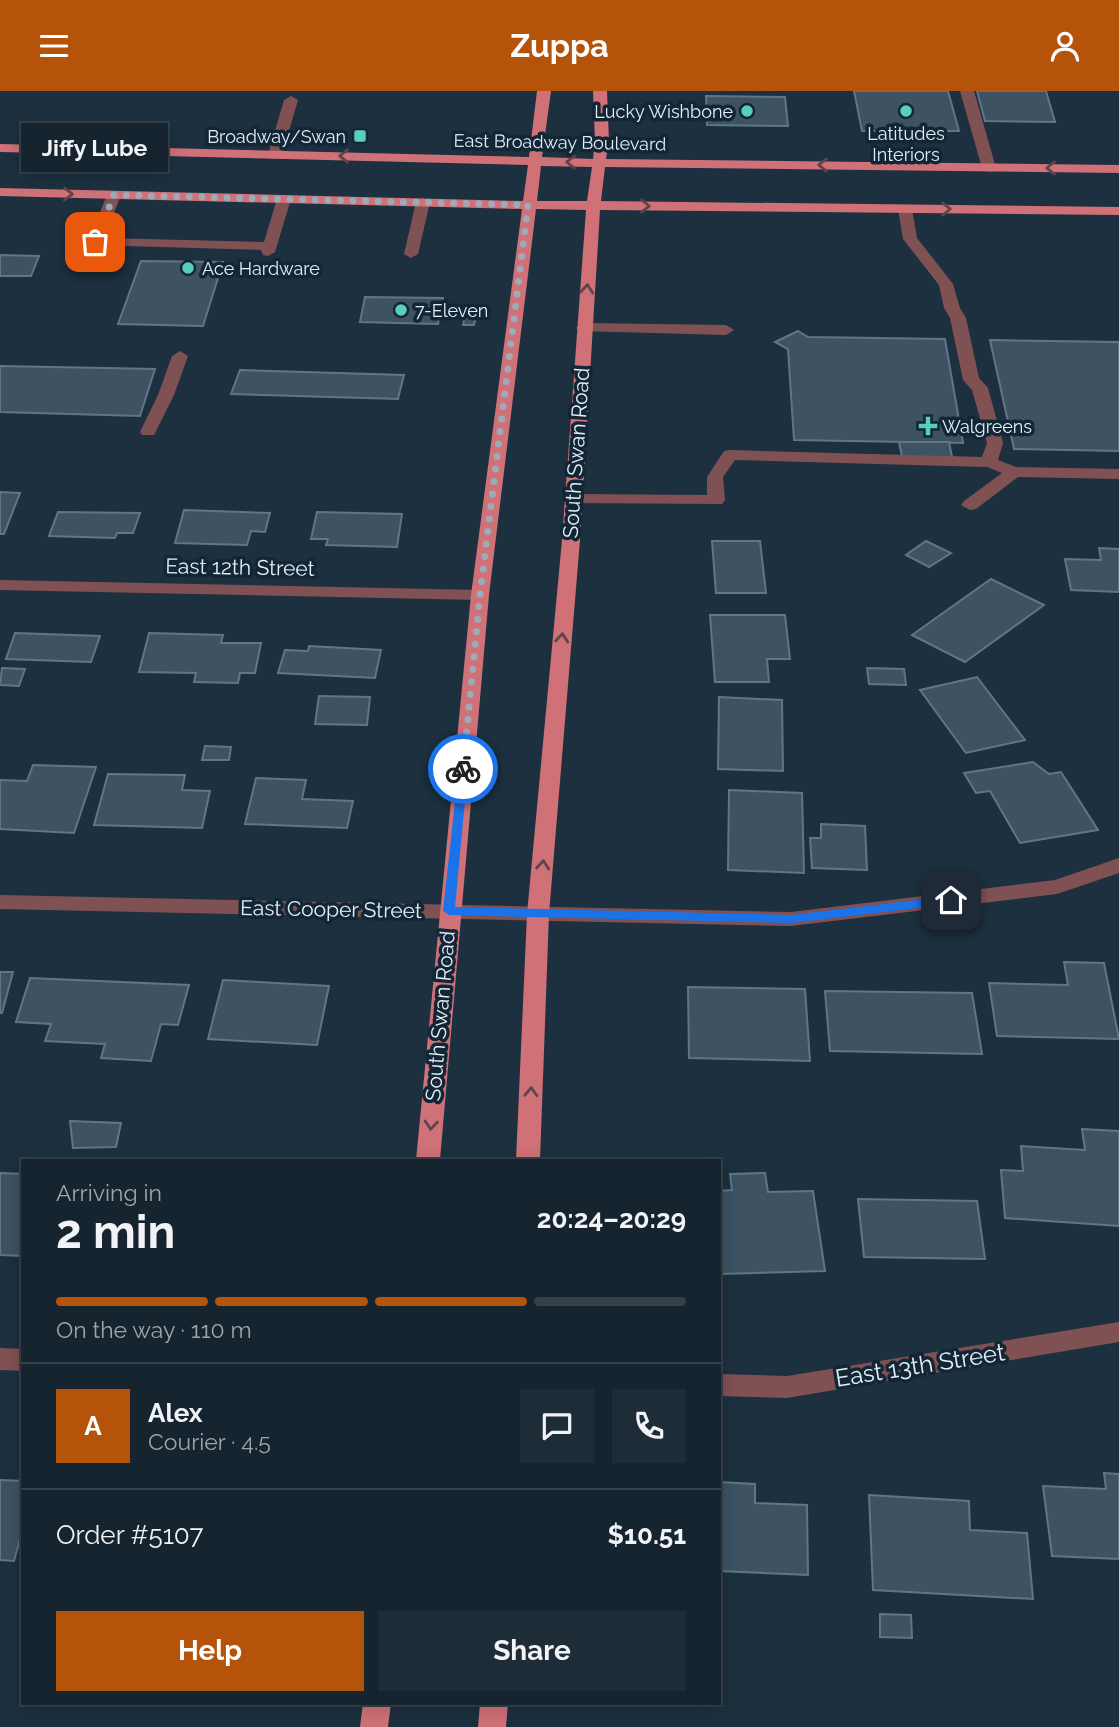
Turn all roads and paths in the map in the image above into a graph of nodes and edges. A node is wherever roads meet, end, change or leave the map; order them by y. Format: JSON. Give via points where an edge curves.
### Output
{"nodes":[{"id":1,"x":544,"y":91,"type":"edge"},
{"id":2,"x":600,"y":91,"type":"edge"},
{"id":3,"x":967,"y":91,"type":"edge"},
{"id":4,"x":291,"y":100,"type":"dead end"},
{"id":5,"x":0,"y":148,"type":"edge"},
{"id":6,"x":275,"y":155,"type":"junction"},
{"id":7,"x":535,"y":161,"type":"junction"},
{"id":8,"x":600,"y":163,"type":"junction"},
{"id":9,"x":989,"y":168,"type":"junction"},
{"id":10,"x":1119,"y":169,"type":"edge"},
{"id":11,"x":0,"y":192,"type":"edge"},
{"id":12,"x":114,"y":195,"type":"junction"},
{"id":13,"x":284,"y":199,"type":"junction"},
{"id":14,"x":423,"y":202,"type":"junction"},
{"id":15,"x":528,"y":205,"type":"junction"},
{"id":16,"x":593,"y":206,"type":"junction"},
{"id":17,"x":905,"y":209,"type":"junction"},
{"id":18,"x":1119,"y":211,"type":"edge"},
{"id":19,"x":411,"y":254,"type":"dead end"},
{"id":20,"x":584,"y":328,"type":"junction"},
{"id":21,"x":726,"y":330,"type":"dead end"},
{"id":22,"x":180,"y":356,"type":"dead end"},
{"id":23,"x":148,"y":432,"type":"dead end"},
{"id":24,"x":900,"y":449,"type":"dead end"},
{"id":25,"x":951,"y":450,"type":"dead end"},
{"id":26,"x":730,"y":451,"type":"junction"},
{"id":27,"x":991,"y":456,"type":"junction"},
{"id":28,"x":1014,"y":472,"type":"junction"},
{"id":29,"x":1119,"y":474,"type":"edge"},
{"id":30,"x":574,"y":499,"type":"junction"},
{"id":31,"x":970,"y":505,"type":"dead end"},
{"id":32,"x":0,"y":585,"type":"edge"},
{"id":33,"x":480,"y":595,"type":"junction"},
{"id":34,"x":1119,"y":865,"type":"edge"},
{"id":35,"x":0,"y":902,"type":"edge"},
{"id":36,"x":449,"y":911,"type":"junction"},
{"id":37,"x":538,"y":914,"type":"junction"},
{"id":38,"x":428,"y":1159,"type":"edge"},
{"id":39,"x":528,"y":1159,"type":"edge"},
{"id":40,"x":1119,"y":1332,"type":"edge"},
{"id":41,"x":0,"y":1359,"type":"edge"},
{"id":42,"x":21,"y":1360,"type":"edge"},
{"id":43,"x":721,"y":1385,"type":"edge"},
{"id":44,"x":377,"y":1705,"type":"edge"},
{"id":45,"x":494,"y":1705,"type":"edge"},
{"id":46,"x":374,"y":1727,"type":"edge"},
{"id":47,"x":492,"y":1727,"type":"edge"}],
"edges":[{"from":1,"to":7,"type":"main road","name":"South Swan Road"},
{"from":2,"to":8,"type":"main road","name":"South Swan Road"},
{"from":3,"to":9,"type":"street"},
{"from":4,"to":6,"type":"street"},
{"from":5,"to":6,"type":"main road","name":"East Broadway Boulevard"},
{"from":7,"to":6,"type":"main road","name":"East Broadway Boulevard","one_way":true},
{"from":8,"to":7,"type":"main road","name":"East Broadway Boulevard","one_way":true},
{"from":7,"to":15,"type":"main road","name":"South Swan Road"},
{"from":9,"to":8,"type":"main road","name":"East Broadway Boulevard","one_way":true},
{"from":8,"to":16,"type":"main road","name":"South Swan Road"},
{"from":10,"to":9,"type":"main road","name":"East Broadway Boulevard","one_way":true},
{"from":11,"to":12,"type":"main road","one_way":true},
{"from":12,"to":13,"type":"main road"},
{"from":12,"to":13,"type":"street","via":[[95,242],[268,249]]},
{"from":13,"to":14,"type":"main road"},
{"from":14,"to":15,"type":"main road"},
{"from":14,"to":19,"type":"street"},
{"from":15,"to":16,"type":"main road"},
{"from":15,"to":33,"type":"main road","name":"South Swan Road"},
{"from":16,"to":17,"type":"main road","one_way":true},
{"from":20,"to":16,"type":"main road","name":"South Swan Road","one_way":true},
{"from":17,"to":18,"type":"main road","one_way":true},
{"from":17,"to":27,"type":"street","via":[[910,239],[946,284],[958,318],[971,380],[980,388],[995,443]]},
{"from":20,"to":21,"type":"street"},
{"from":20,"to":30,"type":"main road","name":"South Swan Road"},
{"from":22,"to":23,"type":"street"},
{"from":24,"to":26,"type":"street"},
{"from":25,"to":27,"type":"street"},
{"from":26,"to":27,"type":"street"},
{"from":26,"to":30,"type":"street","via":[[715,477],[716,500]]},
{"from":27,"to":28,"type":"street"},
{"from":28,"to":29,"type":"street"},
{"from":28,"to":31,"type":"street"},
{"from":37,"to":30,"type":"main road","name":"South Swan Road","one_way":true},
{"from":32,"to":33,"type":"street","name":"East 12th Street"},
{"from":33,"to":36,"type":"main road","name":"South Swan Road"},
{"from":34,"to":37,"type":"street","name":"East Cooper Street","via":[[1058,887],[791,919]]},
{"from":35,"to":36,"type":"street","name":"East Cooper Street"},
{"from":36,"to":37,"type":"street","name":"East Cooper Street"},
{"from":36,"to":38,"type":"main road","name":"South Swan Road","one_way":true},
{"from":39,"to":37,"type":"main road","name":"South Swan Road","one_way":true},
{"from":40,"to":43,"type":"street","name":"East 13th Street","via":[[787,1387]]},
{"from":41,"to":42,"type":"street"},
{"from":44,"to":46,"type":"main road"},
{"from":45,"to":47,"type":"main road"}]}
